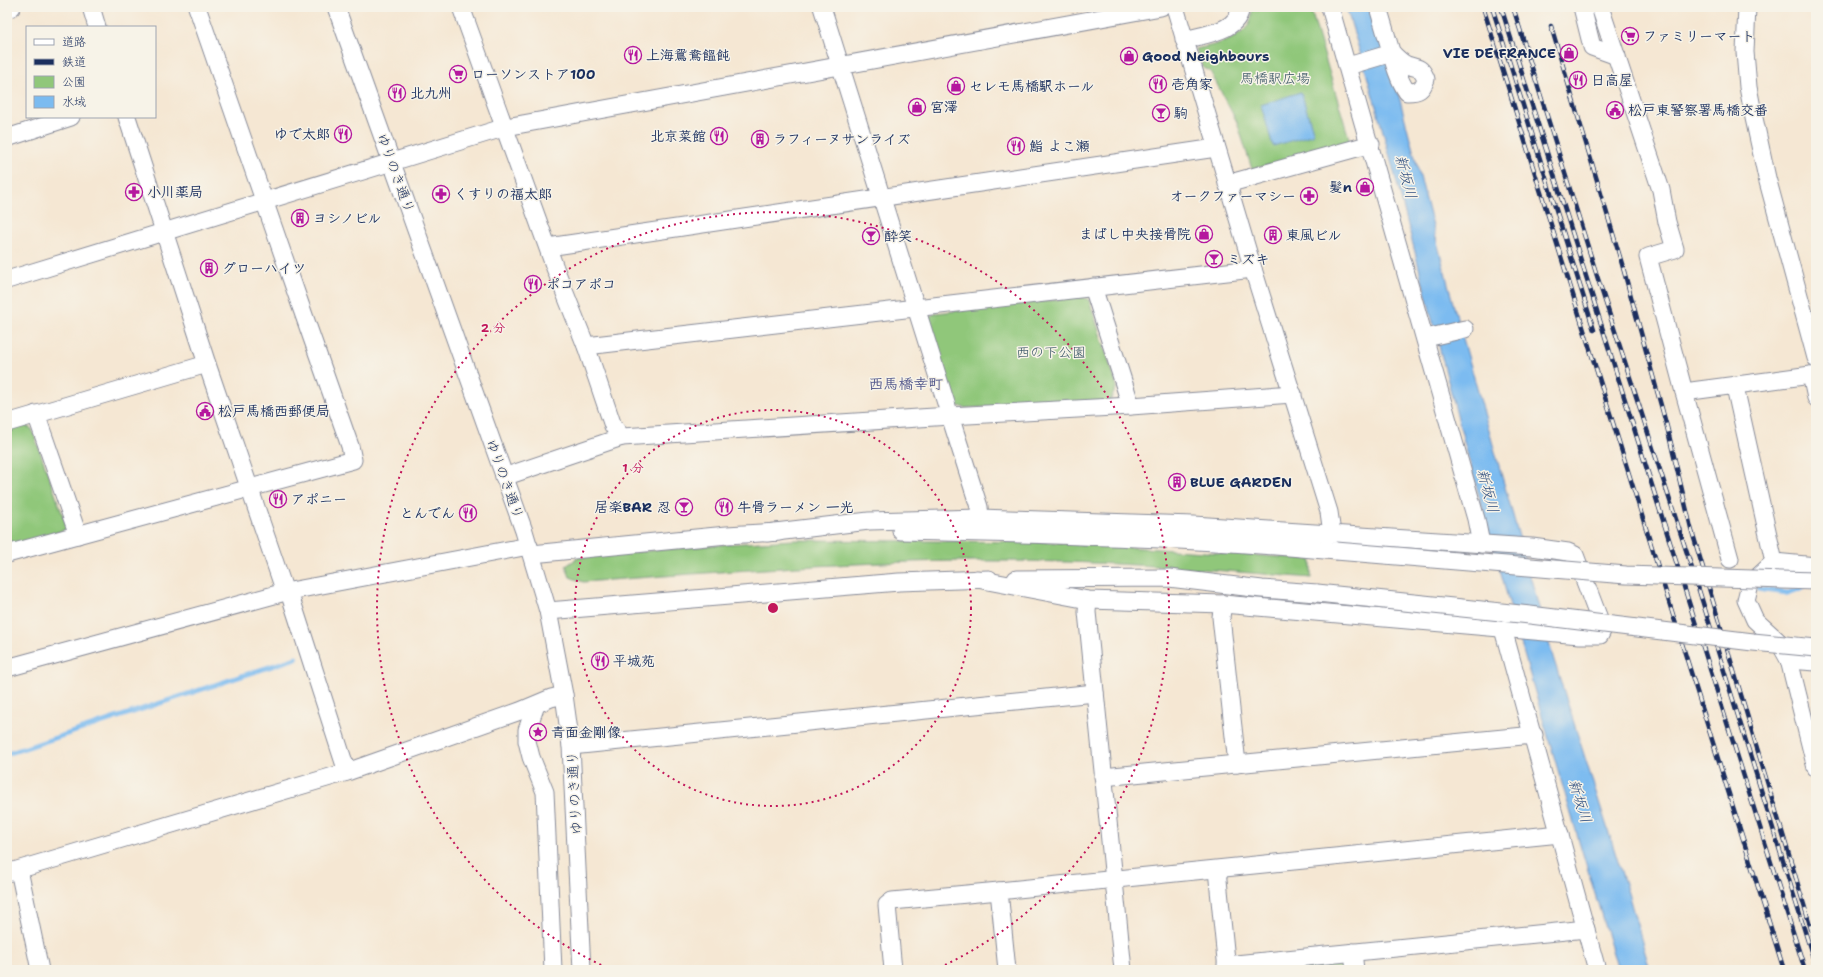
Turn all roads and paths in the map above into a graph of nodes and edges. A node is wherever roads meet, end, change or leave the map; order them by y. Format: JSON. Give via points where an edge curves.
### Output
{"nodes":[{"id":1,"x":12,"y":7,"type":"edge"},
{"id":2,"x":91,"y":7,"type":"edge"},
{"id":3,"x":197,"y":7,"type":"edge"},
{"id":4,"x":336,"y":7,"type":"edge"},
{"id":5,"x":461,"y":7,"type":"edge"},
{"id":6,"x":822,"y":7,"type":"edge"},
{"id":7,"x":1161,"y":7,"type":"edge"},
{"id":8,"x":1175,"y":7,"type":"edge"},
{"id":9,"x":1241,"y":7,"type":"edge"},
{"id":10,"x":1330,"y":7,"type":"edge"},
{"id":11,"x":1378,"y":7,"type":"edge"},
{"id":12,"x":1582,"y":7,"type":"edge"},
{"id":13,"x":1600,"y":7,"type":"edge"},
{"id":14,"x":1746,"y":7,"type":"edge"},
{"id":15,"x":7,"y":8,"type":"edge"},
{"id":16,"x":97,"y":26,"type":"edge"},
{"id":17,"x":1184,"y":40,"type":"junction"},
{"id":18,"x":1616,"y":56,"type":"junction"},
{"id":19,"x":1348,"y":66,"type":"junction"},
{"id":20,"x":840,"y":67,"type":"junction"},
{"id":21,"x":68,"y":118,"type":"edge"},
{"id":22,"x":127,"y":118,"type":"edge"},
{"id":23,"x":506,"y":127,"type":"junction"},
{"id":24,"x":7,"y":138,"type":"edge"},
{"id":25,"x":1370,"y":144,"type":"junction"},
{"id":26,"x":1216,"y":148,"type":"junction"},
{"id":27,"x":392,"y":163,"type":"junction"},
{"id":28,"x":1227,"y":184,"type":"junction"},
{"id":29,"x":882,"y":198,"type":"junction"},
{"id":30,"x":266,"y":201,"type":"junction"},
{"id":31,"x":165,"y":231,"type":"junction"},
{"id":32,"x":548,"y":247,"type":"junction"},
{"id":33,"x":1253,"y":269,"type":"junction"},
{"id":34,"x":7,"y":280,"type":"edge"},
{"id":35,"x":1093,"y":287,"type":"junction"},
{"id":36,"x":916,"y":308,"type":"junction"},
{"id":37,"x":1465,"y":329,"type":"dead end"},
{"id":38,"x":1426,"y":338,"type":"junction"},
{"id":39,"x":586,"y":346,"type":"junction"},
{"id":40,"x":1816,"y":358,"type":"edge"},
{"id":41,"x":207,"y":364,"type":"junction"},
{"id":42,"x":1813,"y":376,"type":"edge"},
{"id":43,"x":1735,"y":387,"type":"junction"},
{"id":44,"x":1684,"y":392,"type":"junction"},
{"id":45,"x":1293,"y":394,"type":"junction"},
{"id":46,"x":1816,"y":398,"type":"edge"},
{"id":47,"x":1131,"y":406,"type":"junction"},
{"id":48,"x":36,"y":414,"type":"junction"},
{"id":49,"x":950,"y":416,"type":"junction"},
{"id":50,"x":7,"y":422,"type":"edge"},
{"id":51,"x":622,"y":437,"type":"junction"},
{"id":52,"x":504,"y":477,"type":"junction"},
{"id":53,"x":250,"y":489,"type":"junction"},
{"id":54,"x":980,"y":518,"type":"junction"},
{"id":55,"x":767,"y":533,"type":"junction"},
{"id":56,"x":1332,"y":533,"type":"junction"},
{"id":57,"x":78,"y":535,"type":"junction"},
{"id":58,"x":1481,"y":544,"type":"junction"},
{"id":59,"x":530,"y":550,"type":"junction"},
{"id":60,"x":7,"y":554,"type":"edge"},
{"id":61,"x":1730,"y":559,"type":"dead end"},
{"id":62,"x":1774,"y":562,"type":"junction"},
{"id":63,"x":1816,"y":566,"type":"edge"},
{"id":64,"x":977,"y":579,"type":"junction"},
{"id":65,"x":1816,"y":581,"type":"edge"},
{"id":66,"x":287,"y":592,"type":"junction"},
{"id":67,"x":1088,"y":600,"type":"junction"},
{"id":68,"x":1223,"y":604,"type":"junction"},
{"id":69,"x":548,"y":611,"type":"junction"},
{"id":70,"x":1503,"y":629,"type":"junction"},
{"id":71,"x":1816,"y":648,"type":"edge"},
{"id":72,"x":1789,"y":660,"type":"junction"},
{"id":73,"x":1816,"y":662,"type":"edge"},
{"id":74,"x":7,"y":668,"type":"edge"},
{"id":75,"x":1095,"y":693,"type":"junction"},
{"id":76,"x":564,"y":695,"type":"junction"},
{"id":77,"x":536,"y":705,"type":"junction"},
{"id":78,"x":1534,"y":735,"type":"junction"},
{"id":79,"x":572,"y":746,"type":"junction"},
{"id":80,"x":1237,"y":764,"type":"junction"},
{"id":81,"x":1816,"y":768,"type":"edge"},
{"id":82,"x":347,"y":772,"type":"junction"},
{"id":83,"x":1103,"y":777,"type":"junction"},
{"id":84,"x":1560,"y":834,"type":"junction"},
{"id":85,"x":1217,"y":870,"type":"junction"},
{"id":86,"x":13,"y":871,"type":"edge"},
{"id":87,"x":1114,"y":880,"type":"junction"},
{"id":88,"x":999,"y":891,"type":"junction"},
{"id":89,"x":1586,"y":929,"type":"junction"},
{"id":90,"x":1353,"y":952,"type":"junction"},
{"id":91,"x":1227,"y":967,"type":"edge"},
{"id":92,"x":40,"y":970,"type":"edge"},
{"id":93,"x":553,"y":970,"type":"edge"},
{"id":94,"x":582,"y":970,"type":"edge"},
{"id":95,"x":893,"y":970,"type":"edge"},
{"id":96,"x":1007,"y":970,"type":"edge"},
{"id":97,"x":1122,"y":970,"type":"edge"},
{"id":98,"x":1355,"y":970,"type":"edge"},
{"id":99,"x":1597,"y":970,"type":"edge"}],
"edges":[{"from":1,"to":15,"type":"street"},
{"from":2,"to":16,"type":"street"},
{"from":3,"to":30,"type":"street"},
{"from":4,"to":27,"type":"street","name":"ゆりのき通り"},
{"from":5,"to":23,"type":"street"},
{"from":6,"to":20,"type":"street"},
{"from":7,"to":20,"type":"street"},
{"from":8,"to":17,"type":"street"},
{"from":9,"to":17,"type":"street","via":[[1235,23]]},
{"from":10,"to":19,"type":"street"},
{"from":11,"to":19,"type":"street","via":[[1392,53]]},
{"from":12,"to":18,"type":"street","via":[[1592,47]]},
{"from":13,"to":18,"type":"street"},
{"from":14,"to":40,"type":"street","via":[[1745,52],[1754,118],[1767,178]]},
{"from":17,"to":26,"type":"street"},
{"from":18,"to":44,"type":"street","via":[[1661,190],[1675,249],[1648,257]]},
{"from":19,"to":25,"type":"street"},
{"from":20,"to":23,"type":"street"},
{"from":20,"to":29,"type":"street"},
{"from":21,"to":24,"type":"street"},
{"from":22,"to":31,"type":"street"},
{"from":23,"to":27,"type":"street"},
{"from":23,"to":32,"type":"street"},
{"from":25,"to":28,"type":"street"},
{"from":25,"to":38,"type":"street"},
{"from":26,"to":28,"type":"street"},
{"from":26,"to":29,"type":"street"},
{"from":27,"to":30,"type":"street"},
{"from":27,"to":52,"type":"street","name":"ゆりのき通り"},
{"from":28,"to":33,"type":"street"},
{"from":29,"to":32,"type":"street"},
{"from":29,"to":36,"type":"street"},
{"from":30,"to":31,"type":"street"},
{"from":30,"to":53,"type":"street","via":[[353,460]]},
{"from":31,"to":34,"type":"street"},
{"from":31,"to":41,"type":"street"},
{"from":32,"to":39,"type":"street"},
{"from":33,"to":35,"type":"street"},
{"from":33,"to":45,"type":"street"},
{"from":35,"to":36,"type":"street"},
{"from":35,"to":47,"type":"street"},
{"from":36,"to":39,"type":"street"},
{"from":36,"to":49,"type":"street"},
{"from":37,"to":38,"type":"street"},
{"from":38,"to":58,"type":"street"},
{"from":39,"to":51,"type":"street","via":[[613,426]]},
{"from":41,"to":48,"type":"street"},
{"from":41,"to":53,"type":"street"},
{"from":42,"to":43,"type":"street"},
{"from":42,"to":46,"type":"street"},
{"from":43,"to":44,"type":"street"},
{"from":43,"to":62,"type":"street"},
{"from":44,"to":61,"type":"street"},
{"from":45,"to":47,"type":"street"},
{"from":45,"to":56,"type":"street","via":[[1330,512]]},
{"from":47,"to":49,"type":"street"},
{"from":48,"to":50,"type":"street"},
{"from":48,"to":57,"type":"street"},
{"from":49,"to":51,"type":"street"},
{"from":49,"to":54,"type":"street"},
{"from":51,"to":52,"type":"street"},
{"from":52,"to":59,"type":"street","name":"ゆりのき通り"},
{"from":53,"to":57,"type":"street"},
{"from":53,"to":66,"type":"street"},
{"from":54,"to":55,"type":"street","via":[[869,521]]},
{"from":54,"to":56,"type":"street","via":[[1193,525]]},
{"from":55,"to":59,"type":"street"},
{"from":55,"to":65,"type":"street","bridge":true,"via":[[893,531],[1269,545],[1626,575]]},
{"from":56,"to":58,"type":"street"},
{"from":57,"to":60,"type":"street"},
{"from":58,"to":70,"type":"street","via":[[1532,547],[1575,555],[1603,629],[1600,636]]},
{"from":59,"to":66,"type":"street"},
{"from":59,"to":69,"type":"street","name":"ゆりのき通り"},
{"from":62,"to":63,"type":"street"},
{"from":62,"to":72,"type":"street","via":[[1750,584],[1749,607],[1762,628],[1779,642]]},
{"from":64,"to":67,"type":"street"},
{"from":64,"to":69,"type":"street","via":[[898,582]]},
{"from":64,"to":71,"type":"street","bridge":true,"via":[[1169,578],[1530,615]]},
{"from":66,"to":74,"type":"street"},
{"from":66,"to":82,"type":"street"},
{"from":67,"to":68,"type":"street"},
{"from":67,"to":75,"type":"street"},
{"from":68,"to":70,"type":"street"},
{"from":68,"to":80,"type":"street","via":[[1221,617]]},
{"from":69,"to":76,"type":"street","name":"ゆりのき通り"},
{"from":70,"to":78,"type":"street"},
{"from":72,"to":73,"type":"street"},
{"from":72,"to":81,"type":"street"},
{"from":75,"to":79,"type":"street"},
{"from":75,"to":83,"type":"street"},
{"from":76,"to":77,"type":"street"},
{"from":76,"to":79,"type":"street","name":"ゆりのき通り"},
{"from":77,"to":82,"type":"street"},
{"from":77,"to":93,"type":"street","via":[[527,730],[527,741],[545,792]]},
{"from":78,"to":80,"type":"street"},
{"from":78,"to":84,"type":"street"},
{"from":79,"to":94,"type":"street","name":"ゆりのき通り"},
{"from":80,"to":83,"type":"street"},
{"from":82,"to":86,"type":"street"},
{"from":83,"to":87,"type":"street"},
{"from":84,"to":85,"type":"street"},
{"from":84,"to":89,"type":"street"},
{"from":85,"to":87,"type":"street"},
{"from":85,"to":91,"type":"street"},
{"from":86,"to":92,"type":"street"},
{"from":87,"to":88,"type":"street"},
{"from":87,"to":97,"type":"street"},
{"from":88,"to":95,"type":"street","via":[[892,901],[887,905]]},
{"from":88,"to":96,"type":"street"},
{"from":89,"to":90,"type":"street"},
{"from":89,"to":99,"type":"street"},
{"from":90,"to":91,"type":"street"},
{"from":90,"to":98,"type":"street"}]}
